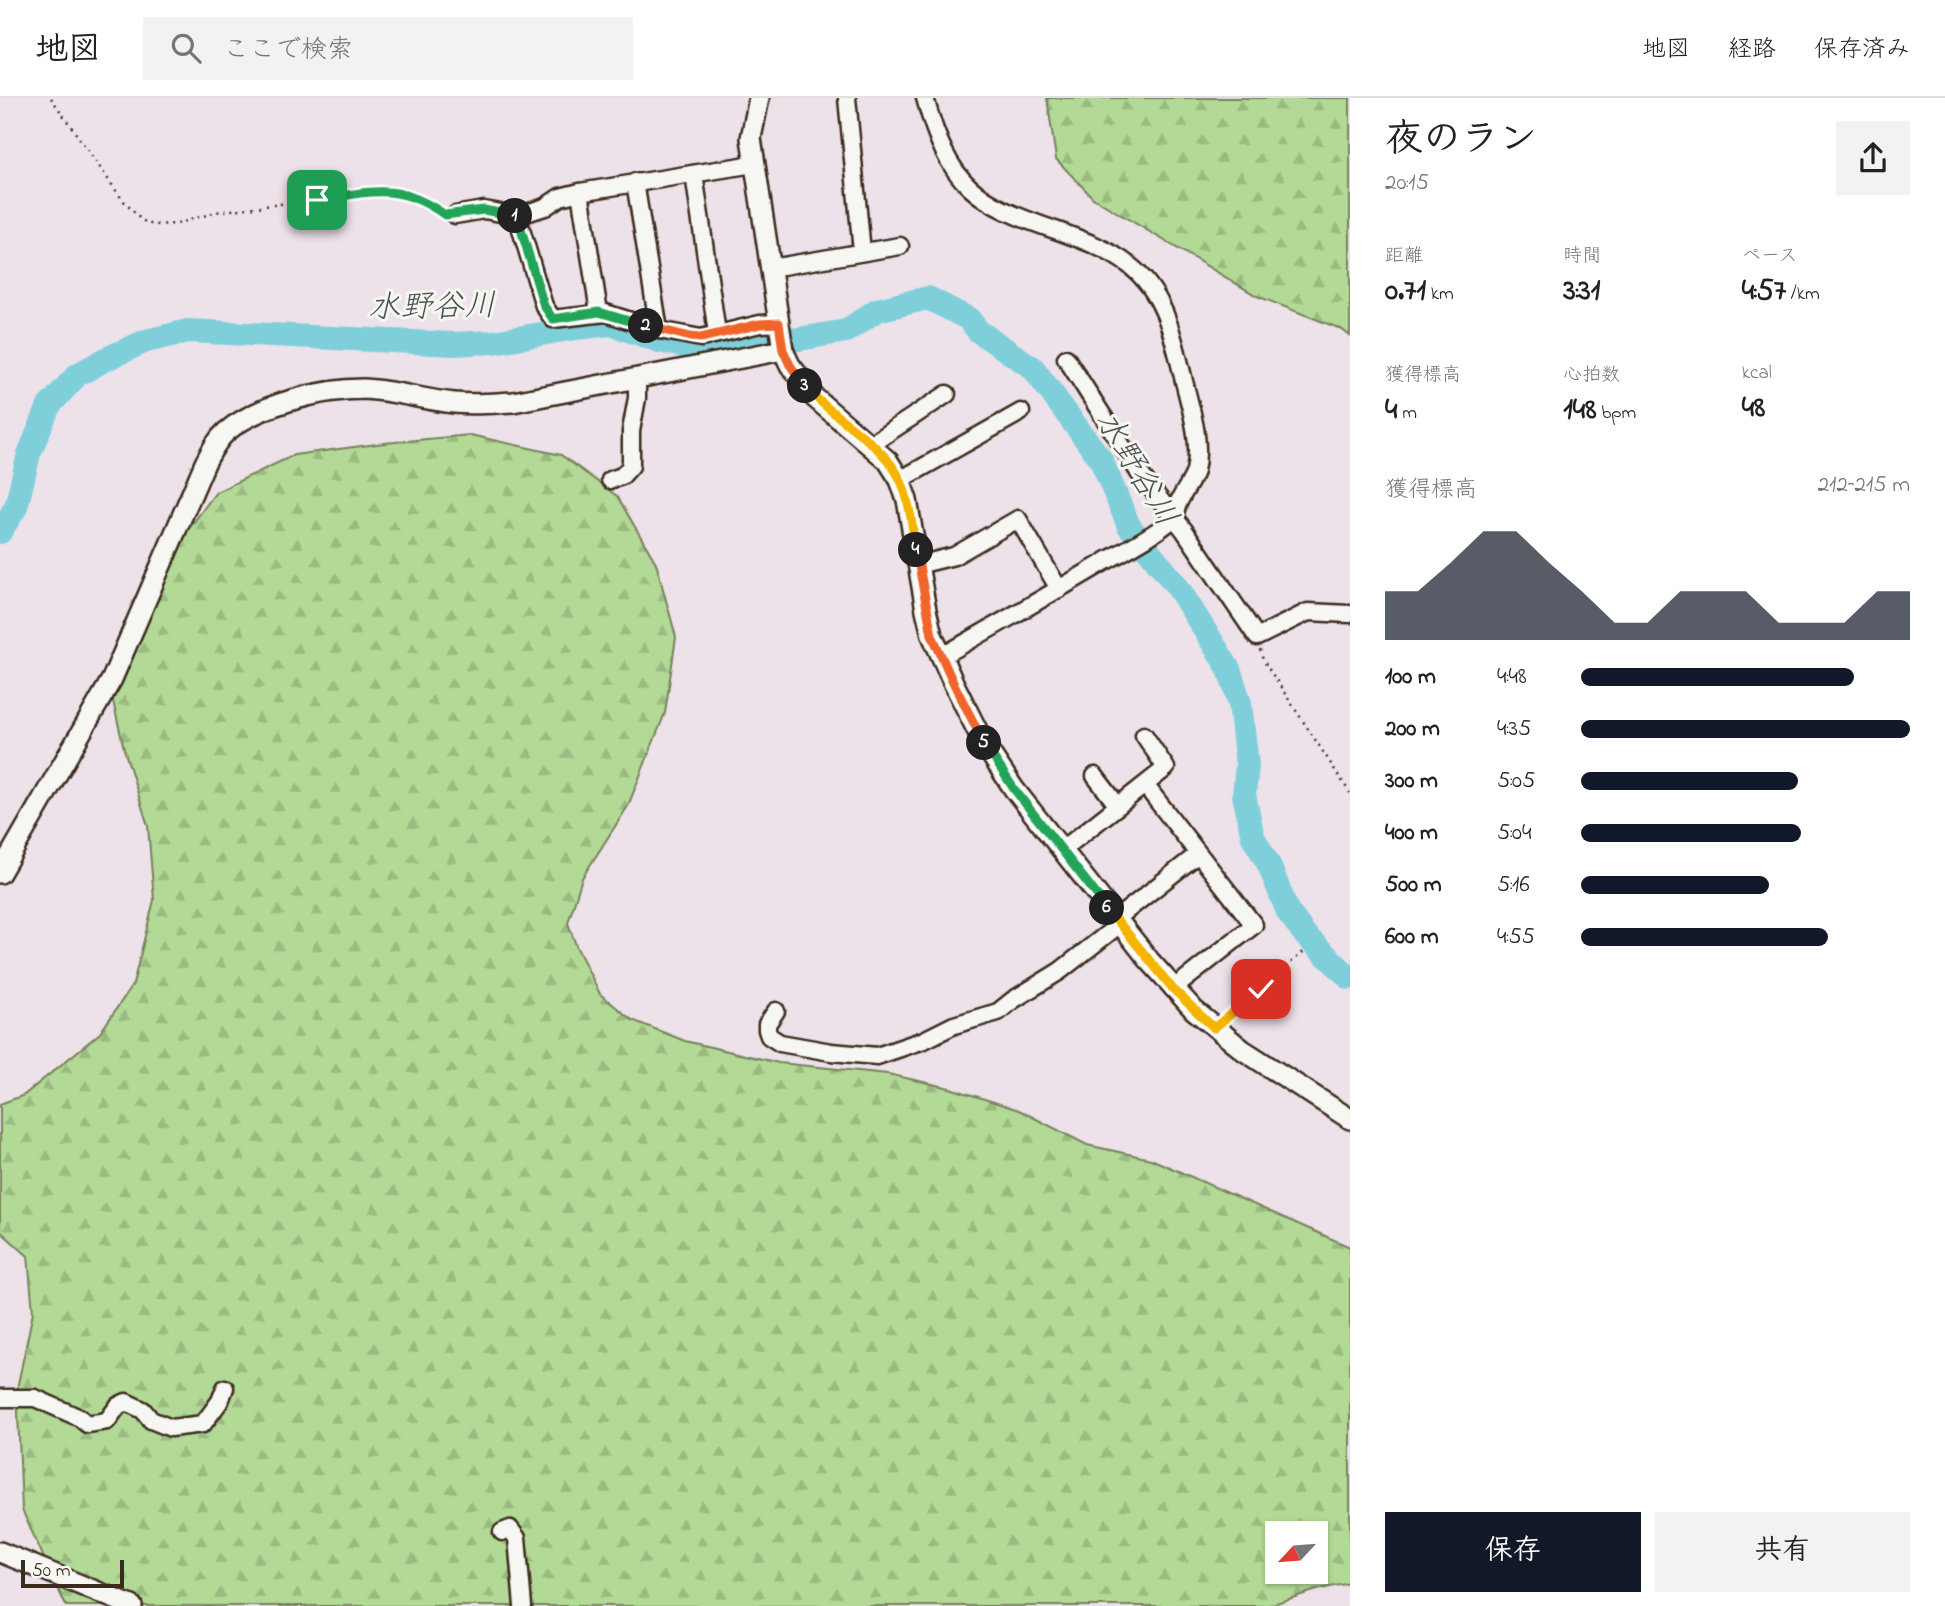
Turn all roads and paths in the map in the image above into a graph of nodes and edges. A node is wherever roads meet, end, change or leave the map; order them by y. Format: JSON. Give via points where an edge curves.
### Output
{"nodes":[{"id":1,"x":51,"y":98,"type":"edge"},
{"id":2,"x":759,"y":98,"type":"edge"},
{"id":3,"x":847,"y":98,"type":"edge"},
{"id":4,"x":925,"y":98,"type":"edge"},
{"id":5,"x":754,"y":164,"type":"junction"},
{"id":6,"x":694,"y":174,"type":"junction"},
{"id":7,"x":635,"y":182,"type":"junction"},
{"id":8,"x":580,"y":192,"type":"junction"},
{"id":9,"x":455,"y":215,"type":"joint"},
{"id":10,"x":517,"y":216,"type":"junction"},
{"id":11,"x":900,"y":246,"type":"dead end"},
{"id":12,"x":862,"y":252,"type":"junction"},
{"id":13,"x":771,"y":268,"type":"junction"},
{"id":14,"x":599,"y":312,"type":"junction"},
{"id":15,"x":659,"y":330,"type":"junction"},
{"id":16,"x":717,"y":332,"type":"junction"},
{"id":17,"x":781,"y":337,"type":"junction"},
{"id":18,"x":1066,"y":358,"type":"dead end"},
{"id":19,"x":636,"y":377,"type":"junction"},
{"id":20,"x":947,"y":394,"type":"dead end"},
{"id":21,"x":1021,"y":412,"type":"dead end"},
{"id":22,"x":871,"y":444,"type":"junction"},
{"id":23,"x":610,"y":480,"type":"dead end"},
{"id":24,"x":900,"y":480,"type":"junction"},
{"id":25,"x":1173,"y":518,"type":"junction"},
{"id":26,"x":918,"y":565,"type":"junction"},
{"id":27,"x":1059,"y":589,"type":"junction"},
{"id":28,"x":1350,"y":614,"type":"edge"},
{"id":29,"x":1257,"y":637,"type":"junction"},
{"id":30,"x":941,"y":657,"type":"junction"},
{"id":31,"x":1144,"y":735,"type":"dead end"},
{"id":32,"x":1095,"y":776,"type":"dead end"},
{"id":33,"x":1145,"y":785,"type":"junction"},
{"id":34,"x":1350,"y":793,"type":"edge"},
{"id":35,"x":1118,"y":806,"type":"junction"},
{"id":36,"x":1062,"y":850,"type":"junction"},
{"id":37,"x":1198,"y":854,"type":"junction"},
{"id":38,"x":0,"y":873,"type":"edge"},
{"id":39,"x":1118,"y":922,"type":"junction"},
{"id":40,"x":1307,"y":949,"type":"dead end"},
{"id":41,"x":1173,"y":989,"type":"junction"},
{"id":42,"x":776,"y":1011,"type":"dead end"},
{"id":43,"x":1214,"y":1028,"type":"junction"},
{"id":44,"x":1350,"y":1119,"type":"edge"},
{"id":45,"x":225,"y":1388,"type":"dead end"},
{"id":46,"x":0,"y":1398,"type":"edge"},
{"id":47,"x":502,"y":1532,"type":"dead end"},
{"id":48,"x":0,"y":1552,"type":"edge"},
{"id":49,"x":132,"y":1606,"type":"edge"},
{"id":50,"x":523,"y":1606,"type":"edge"}],
"edges":[{"from":1,"to":9,"type":"path","via":[[122,200],[141,220],[153,225],[177,224],[216,212],[377,192],[404,193],[445,215]]},
{"from":2,"to":5,"type":"street","via":[[751,138]]},
{"from":3,"to":12,"type":"street"},
{"from":4,"to":25,"type":"street","via":[[942,148],[968,188],[1015,216],[1085,240],[1113,255],[1149,284],[1161,304],[1196,429],[1195,472]]},
{"from":5,"to":6,"type":"street"},
{"from":5,"to":13,"type":"street"},
{"from":6,"to":7,"type":"street"},
{"from":6,"to":16,"type":"street"},
{"from":7,"to":8,"type":"street"},
{"from":7,"to":15,"type":"street"},
{"from":8,"to":10,"type":"street"},
{"from":8,"to":14,"type":"street"},
{"from":9,"to":10,"type":"street","via":[[484,210]]},
{"from":10,"to":14,"type":"street","via":[[544,306],[553,319]]},
{"from":11,"to":12,"type":"street"},
{"from":12,"to":13,"type":"street"},
{"from":13,"to":17,"type":"street"},
{"from":14,"to":15,"type":"street"},
{"from":15,"to":16,"type":"street","via":[[701,338]]},
{"from":16,"to":17,"type":"street"},
{"from":17,"to":19,"type":"street"},
{"from":17,"to":22,"type":"street","via":[[790,365],[815,398]]},
{"from":18,"to":25,"type":"street"},
{"from":19,"to":23,"type":"street","via":[[631,466]]},
{"from":19,"to":38,"type":"street","via":[[480,405],[345,390],[264,409],[225,433],[205,463],[112,679]]},
{"from":20,"to":22,"type":"street"},
{"from":21,"to":24,"type":"street"},
{"from":22,"to":24,"type":"street"},
{"from":24,"to":26,"type":"street"},
{"from":25,"to":27,"type":"street"},
{"from":25,"to":29,"type":"street"},
{"from":26,"to":27,"type":"street","via":[[954,556],[1018,519]]},
{"from":26,"to":30,"type":"street"},
{"from":27,"to":30,"type":"street"},
{"from":28,"to":29,"type":"street","via":[[1308,612]]},
{"from":29,"to":34,"type":"path","via":[[1263,660]]},
{"from":30,"to":36,"type":"street","via":[[997,765]]},
{"from":31,"to":33,"type":"street","via":[[1166,768]]},
{"from":32,"to":35,"type":"street"},
{"from":33,"to":35,"type":"street"},
{"from":33,"to":37,"type":"street"},
{"from":35,"to":36,"type":"street"},
{"from":36,"to":39,"type":"street"},
{"from":37,"to":39,"type":"street"},
{"from":37,"to":41,"type":"street","via":[[1254,925]]},
{"from":39,"to":41,"type":"street"},
{"from":39,"to":42,"type":"street","via":[[1060,971],[998,1012],[877,1056],[779,1043],[767,1030]]},
{"from":40,"to":43,"type":"path"},
{"from":41,"to":43,"type":"street"},
{"from":43,"to":44,"type":"street"},
{"from":45,"to":46,"type":"street","via":[[203,1424],[171,1428],[126,1402],[107,1421],[87,1424],[35,1398]]},
{"from":47,"to":50,"type":"street","via":[[509,1529],[517,1538]]},
{"from":48,"to":49,"type":"street"}]}
